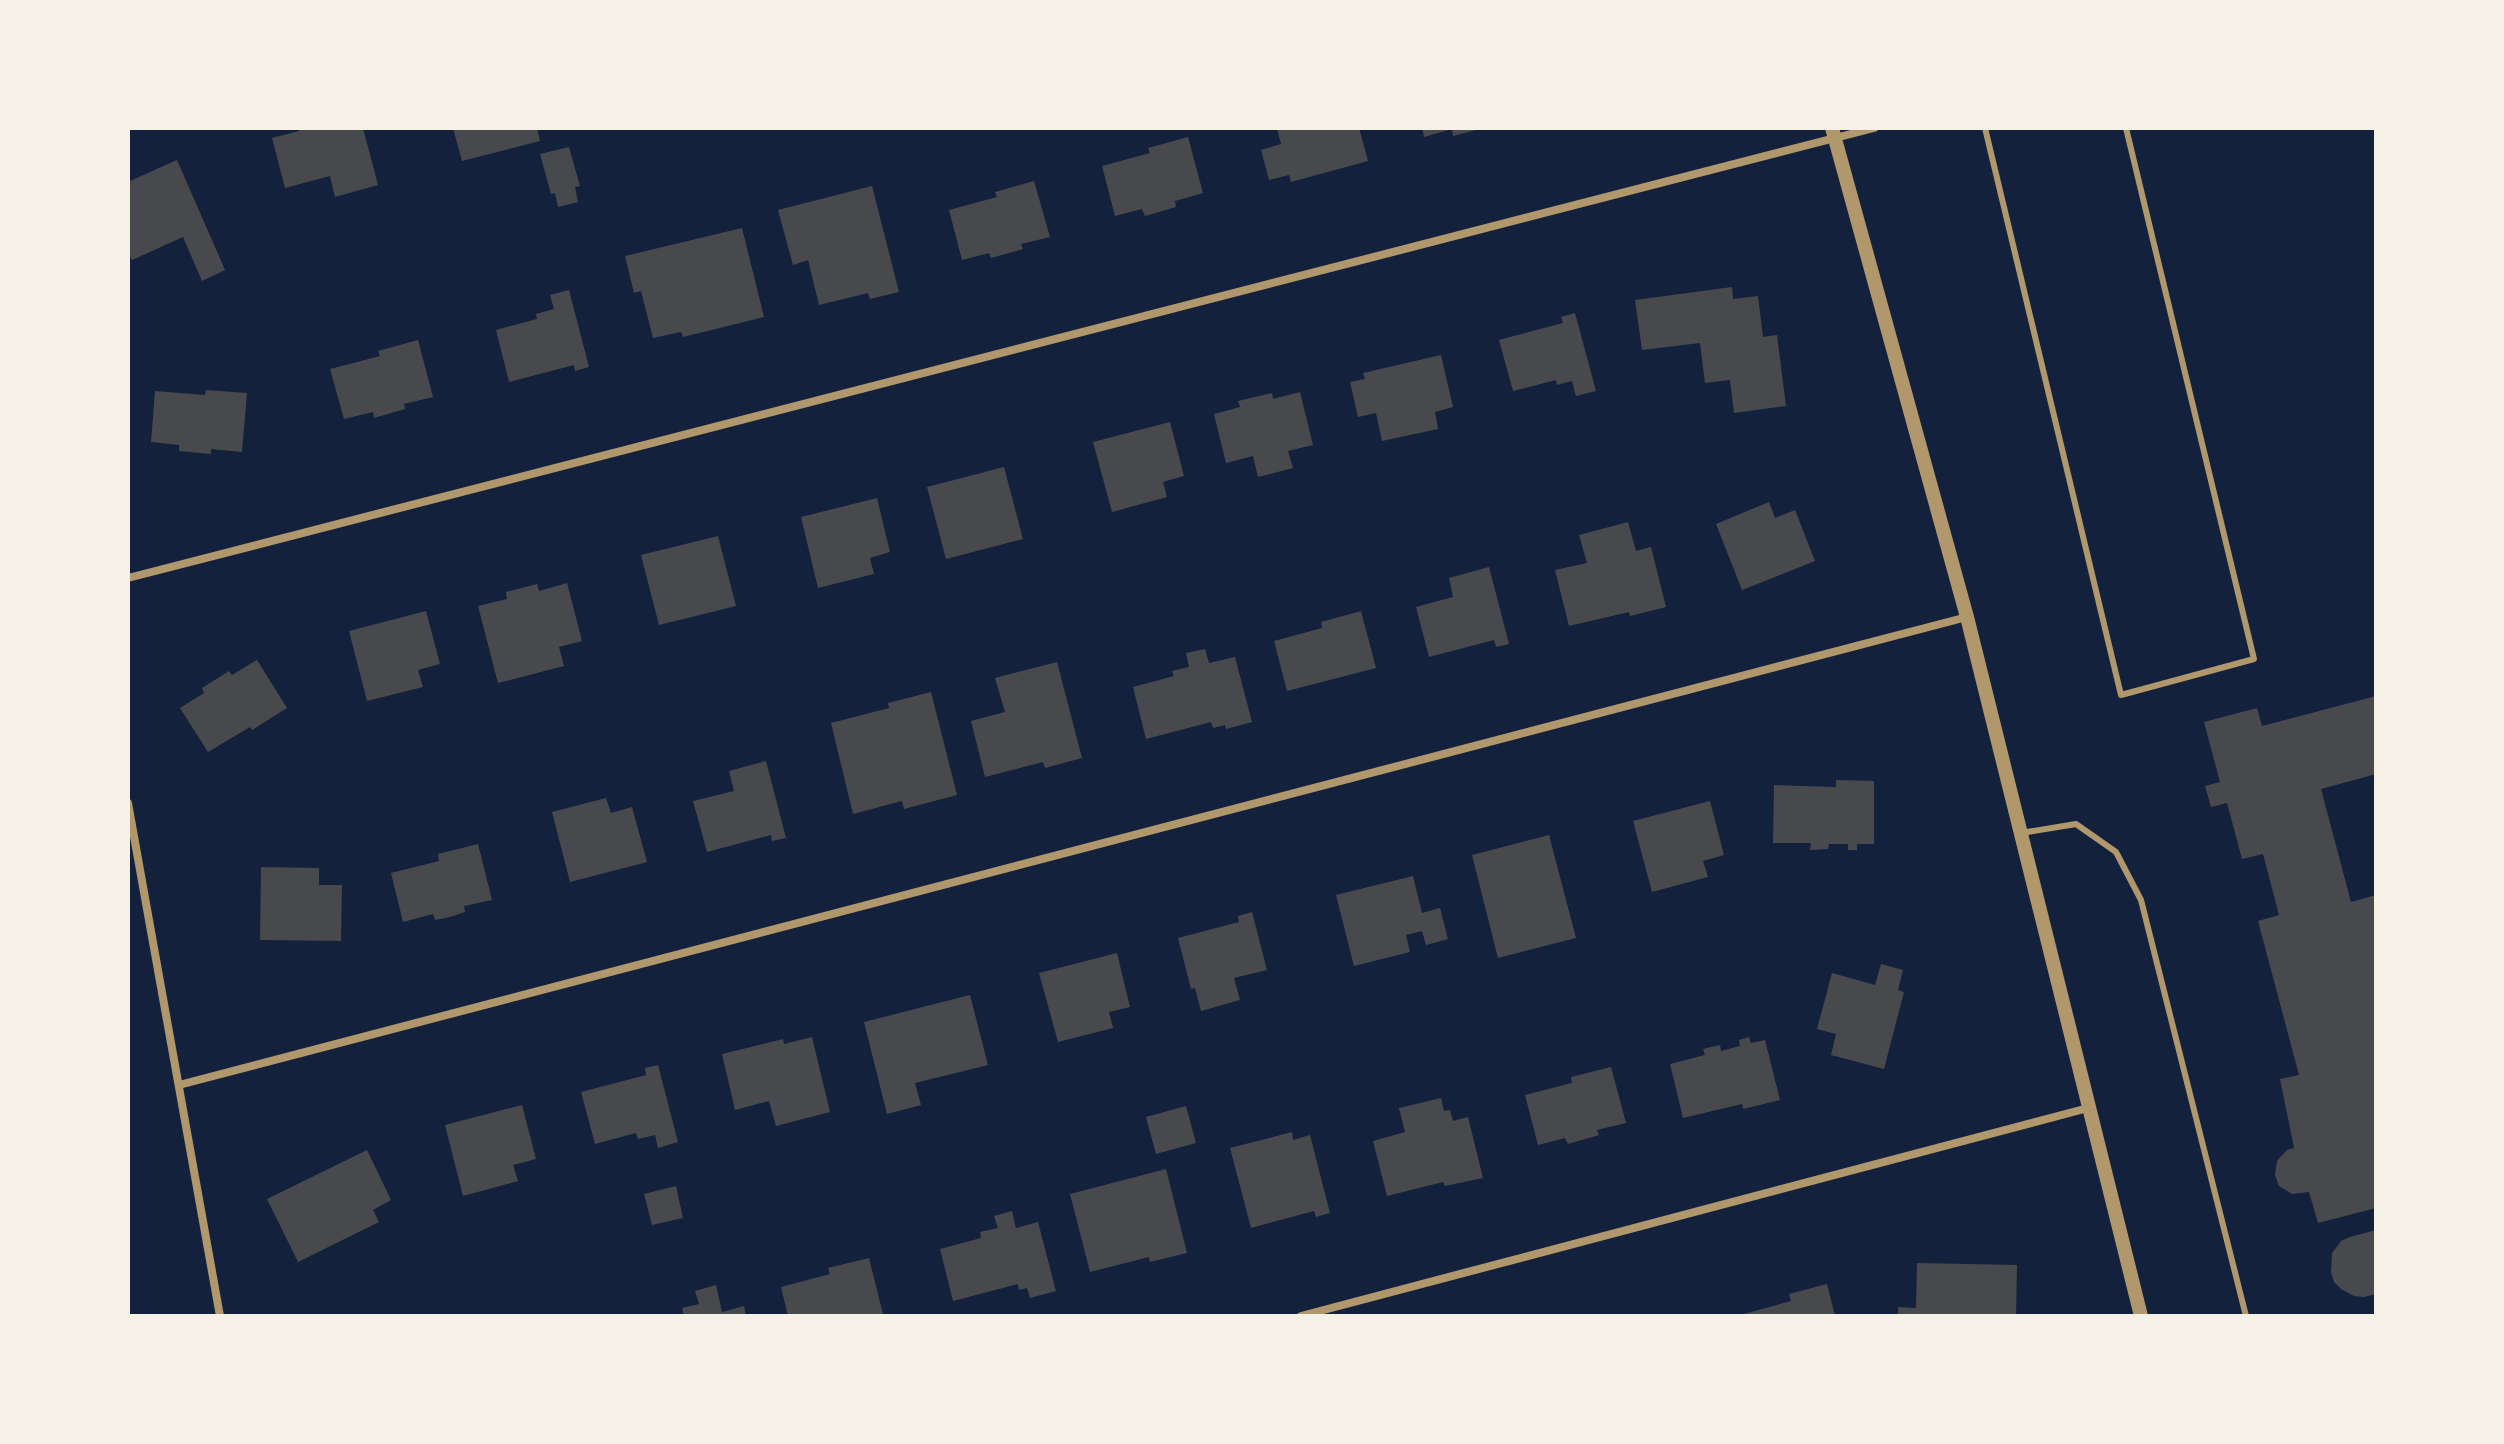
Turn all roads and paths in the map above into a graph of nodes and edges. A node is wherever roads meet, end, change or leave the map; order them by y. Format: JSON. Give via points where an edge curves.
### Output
{"nodes":[{"id":1,"x":1874,"y":128,"type":"edge"},
{"id":2,"x":1985,"y":128,"type":"edge"},
{"id":3,"x":2126,"y":128,"type":"edge"},
{"id":4,"x":1833,"y":133,"type":"edge"},
{"id":5,"x":128,"y":578,"type":"edge"},
{"id":6,"x":1967,"y":617,"type":"junction"},
{"id":7,"x":128,"y":803,"type":"edge"},
{"id":8,"x":2021,"y":833,"type":"junction"},
{"id":9,"x":179,"y":1085,"type":"junction"},
{"id":10,"x":2088,"y":1108,"type":"junction"},
{"id":11,"x":220,"y":1316,"type":"edge"},
{"id":12,"x":1301,"y":1316,"type":"edge"},
{"id":13,"x":2141,"y":1316,"type":"edge"},
{"id":14,"x":2246,"y":1316,"type":"edge"}],
"edges":[{"from":1,"to":4,"type":"street"},
{"from":2,"to":3,"type":"lane","via":[[2121,695],[2254,659]]},
{"from":4,"to":5,"type":"street"},
{"from":4,"to":6,"type":"street"},
{"from":6,"to":8,"type":"street"},
{"from":6,"to":9,"type":"street"},
{"from":7,"to":9,"type":"street"},
{"from":8,"to":10,"type":"street"},
{"from":8,"to":14,"type":"lane","via":[[2076,824],[2116,852],[2141,900]]},
{"from":9,"to":11,"type":"street"},
{"from":10,"to":12,"type":"street"},
{"from":10,"to":13,"type":"street"}]}
